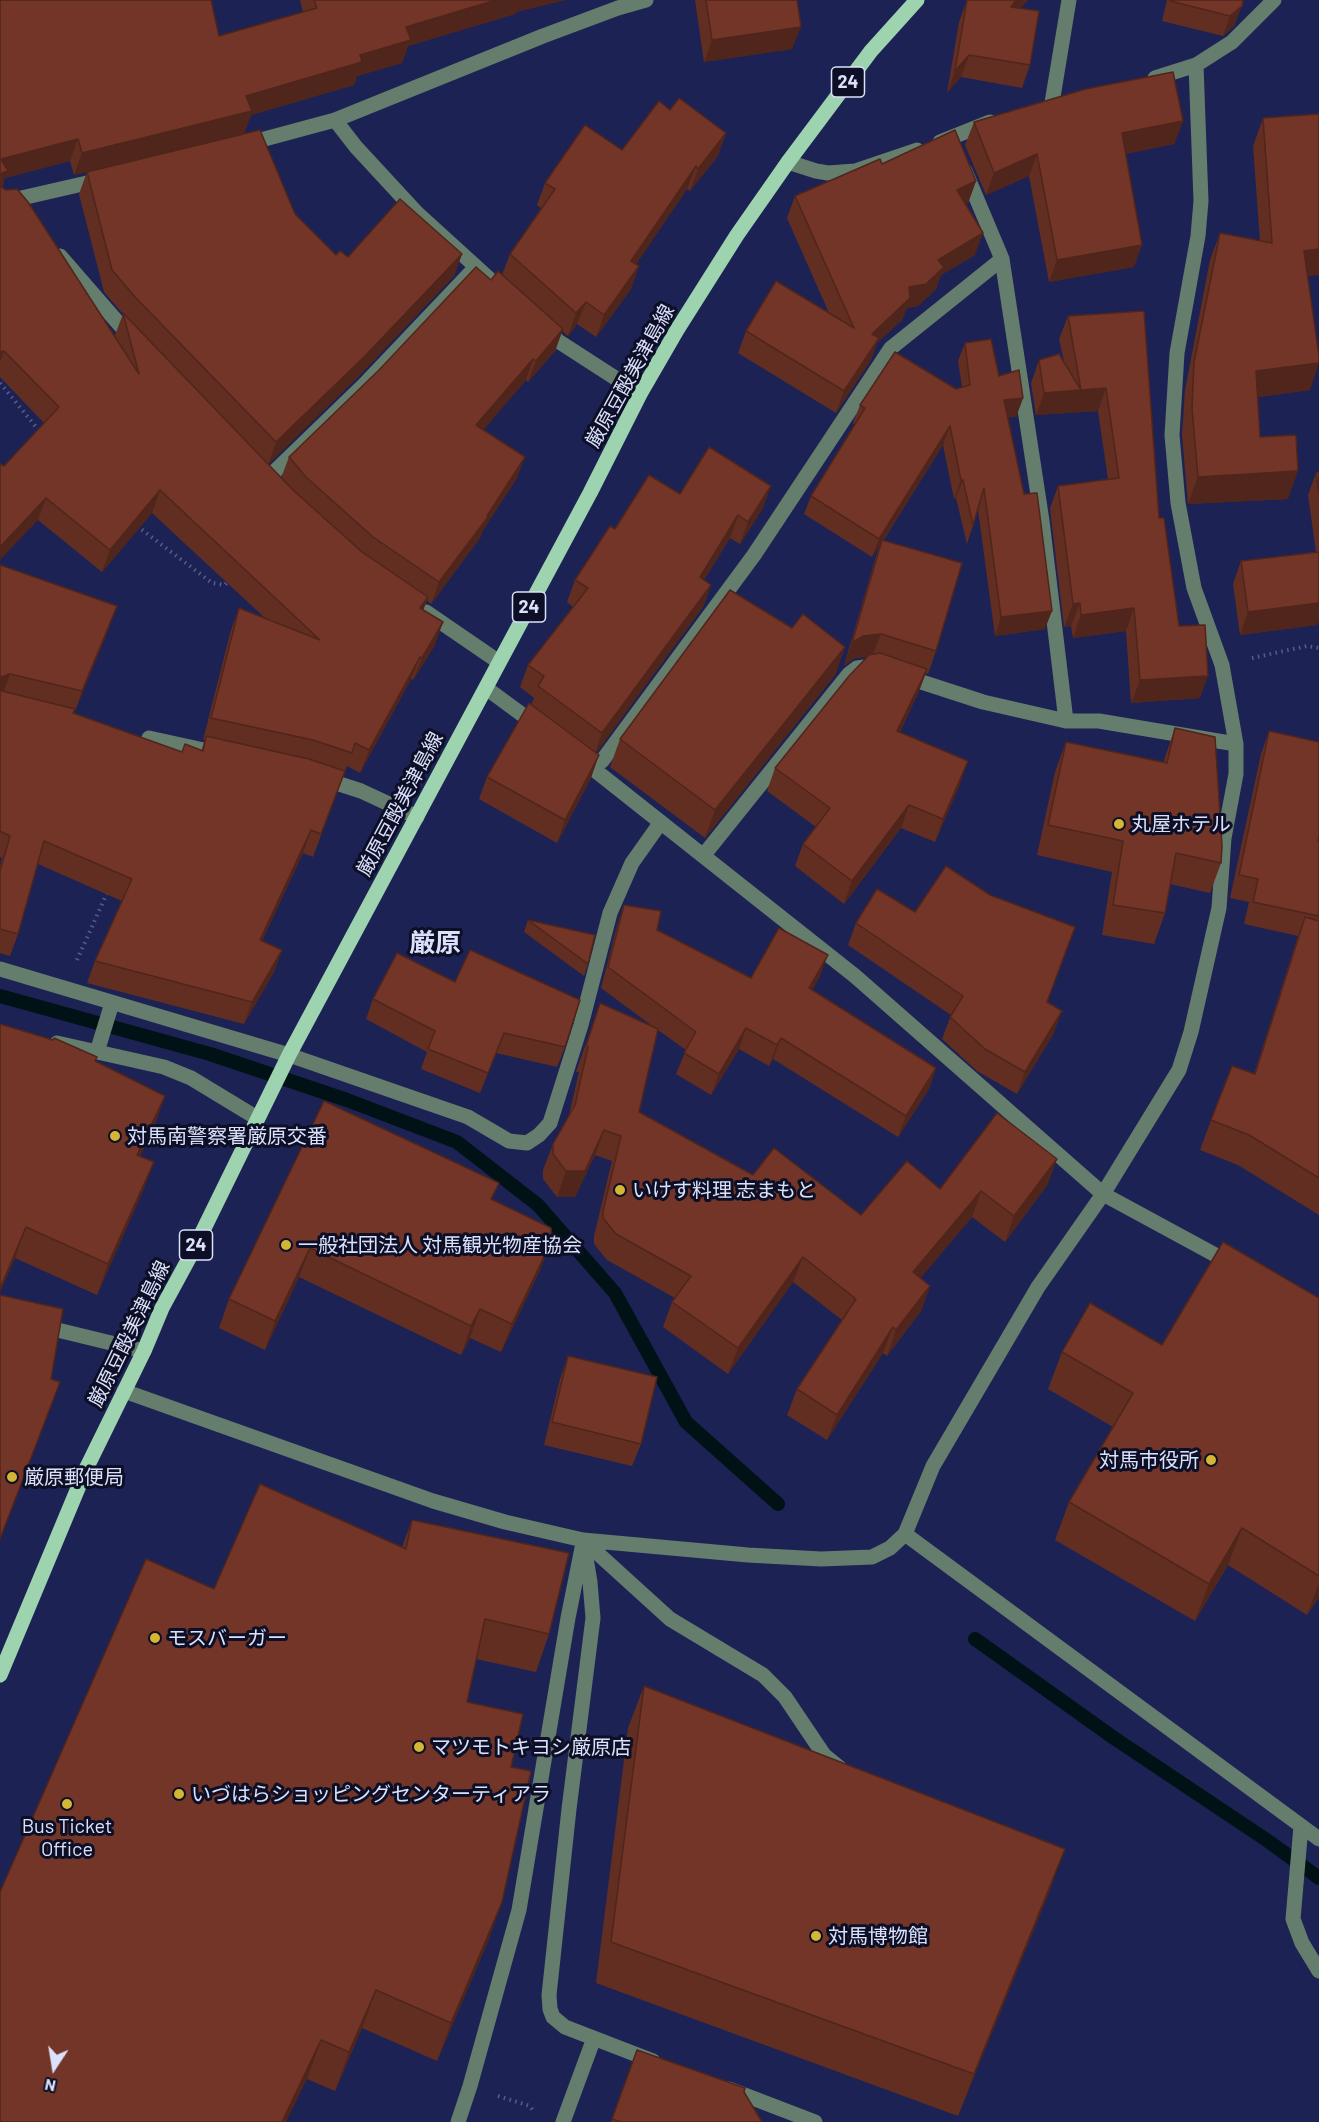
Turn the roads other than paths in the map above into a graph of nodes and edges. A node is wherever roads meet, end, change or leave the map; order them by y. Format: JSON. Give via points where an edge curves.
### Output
{"nodes":[{"id":1,"x":646,"y":0,"type":"edge"},
{"id":2,"x":1069,"y":0,"type":"edge"},
{"id":3,"x":1274,"y":0,"type":"edge"},
{"id":4,"x":912,"y":2,"type":"edge"},
{"id":5,"x":1196,"y":65,"type":"junction"},
{"id":6,"x":1139,"y":82,"type":"edge"},
{"id":7,"x":1073,"y":97,"type":"edge"},
{"id":8,"x":1008,"y":116,"type":"edge"},
{"id":9,"x":335,"y":120,"type":"junction"},
{"id":10,"x":235,"y":146,"type":"edge"},
{"id":11,"x":956,"y":149,"type":"junction"},
{"id":12,"x":788,"y":162,"type":"junction"},
{"id":13,"x":113,"y":176,"type":"edge"},
{"id":14,"x":12,"y":205,"type":"edge"},
{"id":15,"x":51,"y":246,"type":"edge"},
{"id":16,"x":1002,"y":259,"type":"junction"},
{"id":17,"x":476,"y":267,"type":"junction"},
{"id":18,"x":517,"y":304,"type":"edge"},
{"id":19,"x":533,"y":319,"type":"edge"},
{"id":20,"x":143,"y":351,"type":"edge"},
{"id":21,"x":640,"y":394,"type":"junction"},
{"id":22,"x":279,"y":491,"type":"edge"},
{"id":23,"x":415,"y":604,"type":"edge"},
{"id":24,"x":499,"y":662,"type":"junction"},
{"id":25,"x":486,"y":688,"type":"junction"},
{"id":26,"x":1066,"y":721,"type":"junction"},
{"id":27,"x":149,"y":738,"type":"edge"},
{"id":28,"x":1236,"y":744,"type":"junction"},
{"id":29,"x":236,"y":757,"type":"edge"},
{"id":30,"x":602,"y":761,"type":"dead end"},
{"id":31,"x":303,"y":772,"type":"edge"},
{"id":32,"x":417,"y":816,"type":"junction"},
{"id":33,"x":661,"y":822,"type":"junction"},
{"id":34,"x":703,"y":856,"type":"junction"},
{"id":35,"x":0,"y":969,"type":"edge"},
{"id":36,"x":110,"y":1009,"type":"junction"},
{"id":37,"x":44,"y":1040,"type":"edge"},
{"id":38,"x":99,"y":1046,"type":"junction"},
{"id":39,"x":287,"y":1059,"type":"junction"},
{"id":40,"x":257,"y":1118,"type":"junction"},
{"id":41,"x":1103,"y":1194,"type":"junction"},
{"id":42,"x":1247,"y":1272,"type":"edge"},
{"id":43,"x":0,"y":1316,"type":"edge"},
{"id":44,"x":144,"y":1351,"type":"junction"},
{"id":45,"x":124,"y":1391,"type":"junction"},
{"id":46,"x":905,"y":1534,"type":"junction"},
{"id":47,"x":584,"y":1540,"type":"junction"},
{"id":48,"x":0,"y":1675,"type":"edge"},
{"id":49,"x":857,"y":1779,"type":"edge"},
{"id":50,"x":1301,"y":1826,"type":"junction"},
{"id":51,"x":1319,"y":1839,"type":"edge"},
{"id":52,"x":1319,"y":1971,"type":"edge"},
{"id":53,"x":594,"y":2038,"type":"junction"},
{"id":54,"x":671,"y":2068,"type":"edge"},
{"id":55,"x":716,"y":2084,"type":"edge"},
{"id":56,"x":458,"y":2122,"type":"edge"},
{"id":57,"x":563,"y":2122,"type":"edge"},
{"id":58,"x":815,"y":2122,"type":"edge"}],
"edges":[{"from":1,"to":9,"type":"street","via":[[543,36]]},
{"from":2,"to":7,"type":"street","via":[[1046,105]]},
{"from":3,"to":5,"type":"street","via":[[1232,42]]},
{"from":4,"to":12,"type":"main road","name":"厳原豆酘美津島線","number":"24"},
{"from":5,"to":6,"type":"street"},
{"from":5,"to":28,"type":"street","via":[[1201,201],[1178,353],[1172,435],[1178,503],[1194,588],[1222,664]]},
{"from":8,"to":11,"type":"street"},
{"from":9,"to":10,"type":"street"},
{"from":9,"to":17,"type":"street","via":[[417,213]]},
{"from":11,"to":12,"type":"street","via":[[855,171],[828,173]]},
{"from":11,"to":16,"type":"street"},
{"from":12,"to":21,"type":"main road","name":"厳原豆酘美津島線","number":"24","via":[[737,235]]},
{"from":13,"to":14,"type":"street"},
{"from":15,"to":20,"type":"street"},
{"from":16,"to":26,"type":"street","via":[[1042,521]]},
{"from":16,"to":30,"type":"street","via":[[891,348],[754,555]]},
{"from":17,"to":18,"type":"street"},
{"from":17,"to":22,"type":"street","via":[[364,385],[263,475]]},
{"from":19,"to":21,"type":"street","via":[[558,341]]},
{"from":21,"to":24,"type":"main road","name":"厳原豆酘美津島線","number":"24"},
{"from":23,"to":24,"type":"street"},
{"from":24,"to":25,"type":"main road","name":"厳原豆酘美津島線","number":"24"},
{"from":25,"to":32,"type":"main road","name":"厳原豆酘美津島線","number":"24"},
{"from":25,"to":33,"type":"street"},
{"from":26,"to":28,"type":"street","via":[[1099,721]]},
{"from":26,"to":34,"type":"street","via":[[982,702],[873,666],[857,668],[833,692]]},
{"from":27,"to":29,"type":"street"},
{"from":28,"to":41,"type":"street","via":[[1236,774],[1224,838],[1219,908],[1191,1032],[1179,1070]]},
{"from":31,"to":32,"type":"street","via":[[361,790]]},
{"from":32,"to":39,"type":"main road","name":"厳原豆酘美津島線","number":"24"},
{"from":33,"to":34,"type":"street"},
{"from":33,"to":39,"type":"street","via":[[632,863],[610,913],[581,1025],[550,1123],[540,1135],[527,1143],[509,1141],[468,1117]]},
{"from":34,"to":41,"type":"street","via":[[855,976]]},
{"from":35,"to":36,"type":"street","via":[[64,988]]},
{"from":36,"to":38,"type":"street"},
{"from":36,"to":39,"type":"street"},
{"from":37,"to":38,"type":"street"},
{"from":38,"to":40,"type":"street","via":[[182,1075]]},
{"from":39,"to":40,"type":"main road","name":"厳原豆酘美津島線","number":"24"},
{"from":40,"to":44,"type":"main road","name":"厳原豆酘美津島線","number":"24"},
{"from":41,"to":42,"type":"street"},
{"from":41,"to":46,"type":"street","via":[[1038,1287],[933,1466]]},
{"from":43,"to":44,"type":"street"},
{"from":44,"to":45,"type":"main road","name":"厳原豆酘美津島線","number":"24"},
{"from":45,"to":47,"type":"street","via":[[434,1501]]},
{"from":45,"to":48,"type":"main road","name":"厳原豆酘美津島線","number":"24","via":[[86,1469]]},
{"from":46,"to":47,"type":"street","via":[[872,1557],[821,1559]]},
{"from":46,"to":50,"type":"street"},
{"from":47,"to":49,"type":"street","via":[[670,1619],[763,1675],[785,1697],[824,1755]]},
{"from":47,"to":53,"type":"street","via":[[593,1618],[549,1995],[553,2017],[565,2027]]},
{"from":47,"to":56,"type":"street","via":[[519,1910]]},
{"from":50,"to":51,"type":"street"},
{"from":50,"to":52,"type":"street","via":[[1293,1919]]},
{"from":53,"to":54,"type":"street"},
{"from":53,"to":57,"type":"street"},
{"from":55,"to":58,"type":"street"}]}
